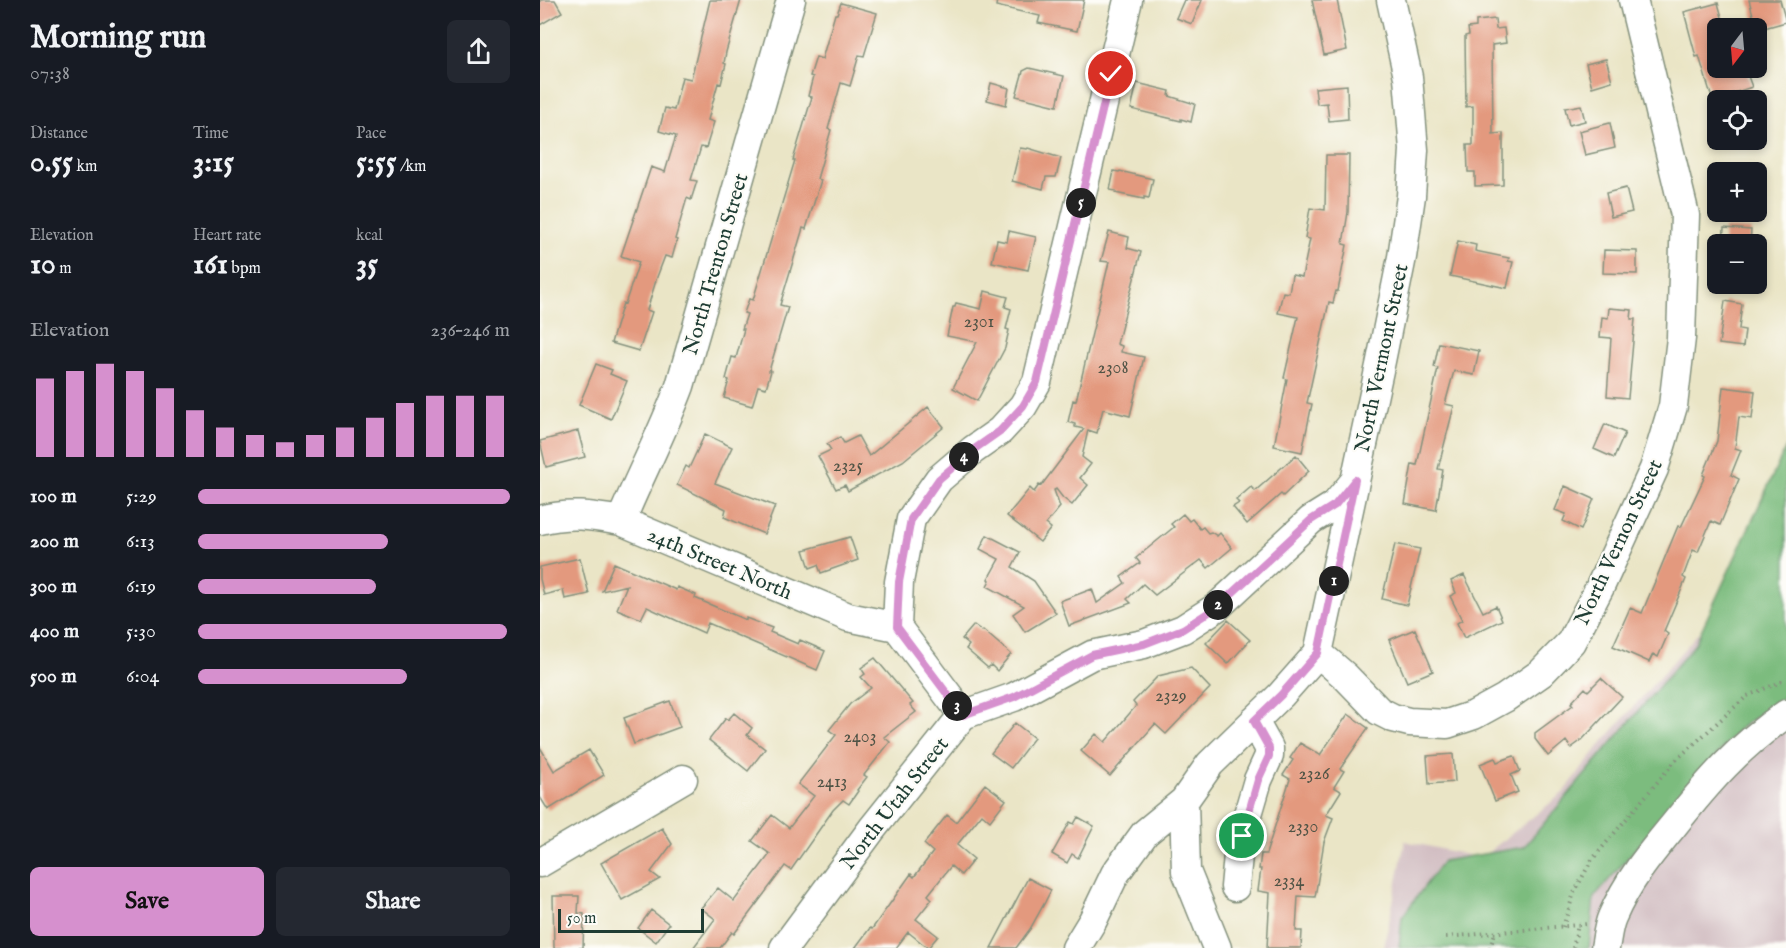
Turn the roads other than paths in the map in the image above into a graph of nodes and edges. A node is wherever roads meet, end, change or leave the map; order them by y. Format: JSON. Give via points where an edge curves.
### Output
{"nodes":[{"id":1,"x":791,"y":0,"type":"edge"},
{"id":2,"x":1128,"y":0,"type":"edge"},
{"id":3,"x":1391,"y":0,"type":"edge"},
{"id":4,"x":1633,"y":0,"type":"edge"},
{"id":5,"x":1355,"y":480,"type":"junction"},
{"id":6,"x":540,"y":520,"type":"edge"},
{"id":7,"x":621,"y":520,"type":"junction"},
{"id":8,"x":897,"y":627,"type":"junction"},
{"id":9,"x":1318,"y":653,"type":"junction"},
{"id":10,"x":1786,"y":714,"type":"edge"},
{"id":11,"x":963,"y":715,"type":"junction"},
{"id":12,"x":1254,"y":721,"type":"junction"},
{"id":13,"x":683,"y":779,"type":"dead end"},
{"id":14,"x":1184,"y":801,"type":"junction"},
{"id":15,"x":540,"y":863,"type":"edge"},
{"id":16,"x":1235,"y":886,"type":"dead end"},
{"id":17,"x":784,"y":948,"type":"edge"},
{"id":18,"x":1076,"y":948,"type":"edge"},
{"id":19,"x":1217,"y":948,"type":"edge"},
{"id":20,"x":1605,"y":948,"type":"edge"}],
"edges":[{"from":1,"to":7,"type":"street","name":"North Trenton Street","via":[[680,386]]},
{"from":2,"to":8,"type":"street","via":[[1037,382],[1023,406],[1000,431],[939,479],[911,519],[899,582]]},
{"from":3,"to":5,"type":"street","name":"North Vermont Street","via":[[1408,77],[1414,150],[1411,196],[1400,268]]},
{"from":4,"to":9,"type":"street","name":"North Vernon Street","via":[[1685,215],[1681,338],[1673,406],[1654,469],[1600,587],[1571,642],[1540,673],[1505,698],[1447,724],[1409,722],[1379,711]]},
{"from":5,"to":9,"type":"street","name":"North Vermont Street"},
{"from":5,"to":11,"type":"street","name":"North Utah Street","via":[[1335,505],[1311,520],[1217,607],[1183,629],[1144,644],[1092,655],[1014,697]]},
{"from":6,"to":7,"type":"street","name":"24th Street North","via":[[582,514]]},
{"from":7,"to":8,"type":"street","name":"24th Street North","via":[[848,617]]},
{"from":8,"to":11,"type":"street"},
{"from":9,"to":12,"type":"street","name":"North Vermont Street"},
{"from":10,"to":20,"type":"street","via":[[1737,752],[1631,878],[1611,919]]},
{"from":11,"to":17,"type":"street","name":"North Utah Street"},
{"from":12,"to":14,"type":"street","name":"North Vermont Street","via":[[1210,764]]},
{"from":12,"to":16,"type":"street","via":[[1269,748],[1269,756],[1239,845]]},
{"from":13,"to":15,"type":"street"},
{"from":14,"to":18,"type":"street","name":"North Vermont Street","via":[[1145,833],[1115,874]]},
{"from":14,"to":19,"type":"street","via":[[1186,871]]}]}
